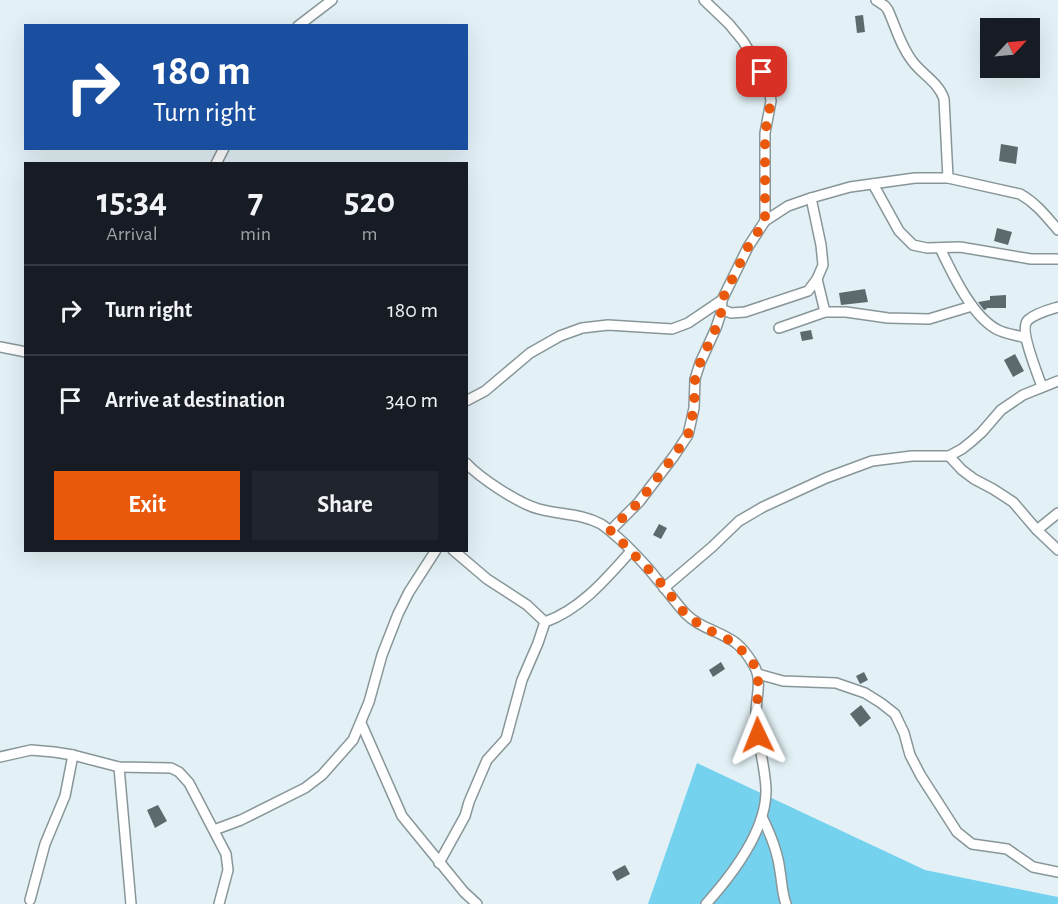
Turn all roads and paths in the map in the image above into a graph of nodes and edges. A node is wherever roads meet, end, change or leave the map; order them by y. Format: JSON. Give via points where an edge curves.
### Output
{"nodes":[{"id":1,"x":332,"y":0,"type":"edge"},
{"id":2,"x":704,"y":0,"type":"edge"},
{"id":3,"x":876,"y":0,"type":"edge"},
{"id":4,"x":301,"y":24,"type":"edge"},
{"id":5,"x":948,"y":178,"type":"junction"},
{"id":6,"x":873,"y":184,"type":"junction"},
{"id":7,"x":811,"y":198,"type":"junction"},
{"id":8,"x":765,"y":221,"type":"junction"},
{"id":9,"x":1058,"y":230,"type":"edge"},
{"id":10,"x":940,"y":248,"type":"junction"},
{"id":11,"x":1058,"y":259,"type":"edge"},
{"id":12,"x":818,"y":279,"type":"junction"},
{"id":13,"x":721,"y":305,"type":"junction"},
{"id":14,"x":972,"y":306,"type":"junction"},
{"id":15,"x":1058,"y":307,"type":"edge"},
{"id":16,"x":825,"y":312,"type":"junction"},
{"id":17,"x":779,"y":328,"type":"dead end"},
{"id":18,"x":1025,"y":338,"type":"junction"},
{"id":19,"x":0,"y":346,"type":"edge"},
{"id":20,"x":24,"y":352,"type":"edge"},
{"id":21,"x":1058,"y":381,"type":"edge"},
{"id":22,"x":1042,"y":387,"type":"junction"},
{"id":23,"x":468,"y":399,"type":"edge"},
{"id":24,"x":949,"y":456,"type":"junction"},
{"id":25,"x":468,"y":465,"type":"edge"},
{"id":26,"x":1058,"y":513,"type":"edge"},
{"id":27,"x":610,"y":530,"type":"junction"},
{"id":28,"x":1037,"y":530,"type":"junction"},
{"id":29,"x":631,"y":550,"type":"junction"},
{"id":30,"x":1058,"y":550,"type":"edge"},
{"id":31,"x":435,"y":552,"type":"edge"},
{"id":32,"x":455,"y":552,"type":"edge"},
{"id":33,"x":664,"y":588,"type":"junction"},
{"id":34,"x":545,"y":622,"type":"junction"},
{"id":35,"x":758,"y":674,"type":"junction"},
{"id":36,"x":361,"y":723,"type":"junction"},
{"id":37,"x":73,"y":755,"type":"junction"},
{"id":38,"x":0,"y":757,"type":"edge"},
{"id":39,"x":119,"y":767,"type":"junction"},
{"id":40,"x":762,"y":817,"type":"junction"},
{"id":41,"x":214,"y":830,"type":"junction"},
{"id":42,"x":439,"y":863,"type":"junction"},
{"id":43,"x":1058,"y":872,"type":"edge"},
{"id":44,"x":30,"y":900,"type":"dead end"},
{"id":45,"x":131,"y":904,"type":"edge"},
{"id":46,"x":219,"y":904,"type":"edge"},
{"id":47,"x":477,"y":904,"type":"edge"},
{"id":48,"x":706,"y":904,"type":"edge"},
{"id":49,"x":786,"y":904,"type":"edge"}],
"edges":[{"from":1,"to":4,"type":"street"},
{"from":2,"to":8,"type":"street","via":[[743,41],[769,88]]},
{"from":3,"to":5,"type":"street","via":[[888,10],[902,46],[914,63],[942,92]]},
{"from":5,"to":6,"type":"street"},
{"from":5,"to":9,"type":"street","via":[[1020,194]]},
{"from":6,"to":7,"type":"street"},
{"from":6,"to":10,"type":"street","via":[[899,231],[913,245]]},
{"from":7,"to":8,"type":"street","via":[[788,206]]},
{"from":7,"to":12,"type":"street","via":[[823,266]]},
{"from":8,"to":13,"type":"street"},
{"from":10,"to":11,"type":"street"},
{"from":10,"to":14,"type":"street"},
{"from":12,"to":13,"type":"street","via":[[808,291],[744,312],[731,313]]},
{"from":12,"to":16,"type":"street"},
{"from":13,"to":23,"type":"street","via":[[672,329],[608,325],[582,328],[530,353],[484,391]]},
{"from":13,"to":27,"type":"street","via":[[695,379],[688,435],[639,502]]},
{"from":14,"to":16,"type":"street","via":[[929,319]]},
{"from":14,"to":18,"type":"street","via":[[997,329]]},
{"from":15,"to":18,"type":"street","via":[[1028,320]]},
{"from":16,"to":17,"type":"street"},
{"from":18,"to":22,"type":"street"},
{"from":19,"to":20,"type":"street"},
{"from":21,"to":22,"type":"street"},
{"from":22,"to":24,"type":"street","via":[[1001,410],[982,432]]},
{"from":24,"to":28,"type":"street","via":[[974,479],[1013,502]]},
{"from":24,"to":33,"type":"street","via":[[872,461],[791,494],[739,521]]},
{"from":25,"to":27,"type":"street","via":[[514,498],[538,509],[581,516]]},
{"from":26,"to":28,"type":"street"},
{"from":27,"to":29,"type":"street"},
{"from":28,"to":30,"type":"street"},
{"from":29,"to":33,"type":"street"},
{"from":29,"to":34,"type":"street","via":[[584,599]]},
{"from":31,"to":36,"type":"street","via":[[398,614]]},
{"from":32,"to":34,"type":"street"},
{"from":33,"to":35,"type":"street","via":[[686,615],[735,643]]},
{"from":34,"to":42,"type":"street","via":[[522,680],[506,739],[487,760],[465,816]]},
{"from":35,"to":40,"type":"street","via":[[756,712],[766,789]]},
{"from":35,"to":43,"type":"street","via":[[783,681],[836,683],[866,693],[895,714],[915,766],[957,832],[972,844],[1007,849],[1033,867]]},
{"from":36,"to":41,"type":"street","via":[[353,740],[305,788]]},
{"from":36,"to":42,"type":"street","via":[[402,816]]},
{"from":37,"to":38,"type":"street","via":[[31,750]]},
{"from":37,"to":39,"type":"street"},
{"from":37,"to":44,"type":"street","via":[[65,796],[45,844]]},
{"from":39,"to":41,"type":"street","via":[[171,768],[179,772]]},
{"from":39,"to":45,"type":"street"},
{"from":40,"to":48,"type":"street","via":[[741,858]]},
{"from":40,"to":49,"type":"street","via":[[776,852]]},
{"from":41,"to":46,"type":"street","via":[[226,854],[228,870]]},
{"from":42,"to":47,"type":"street"}]}
